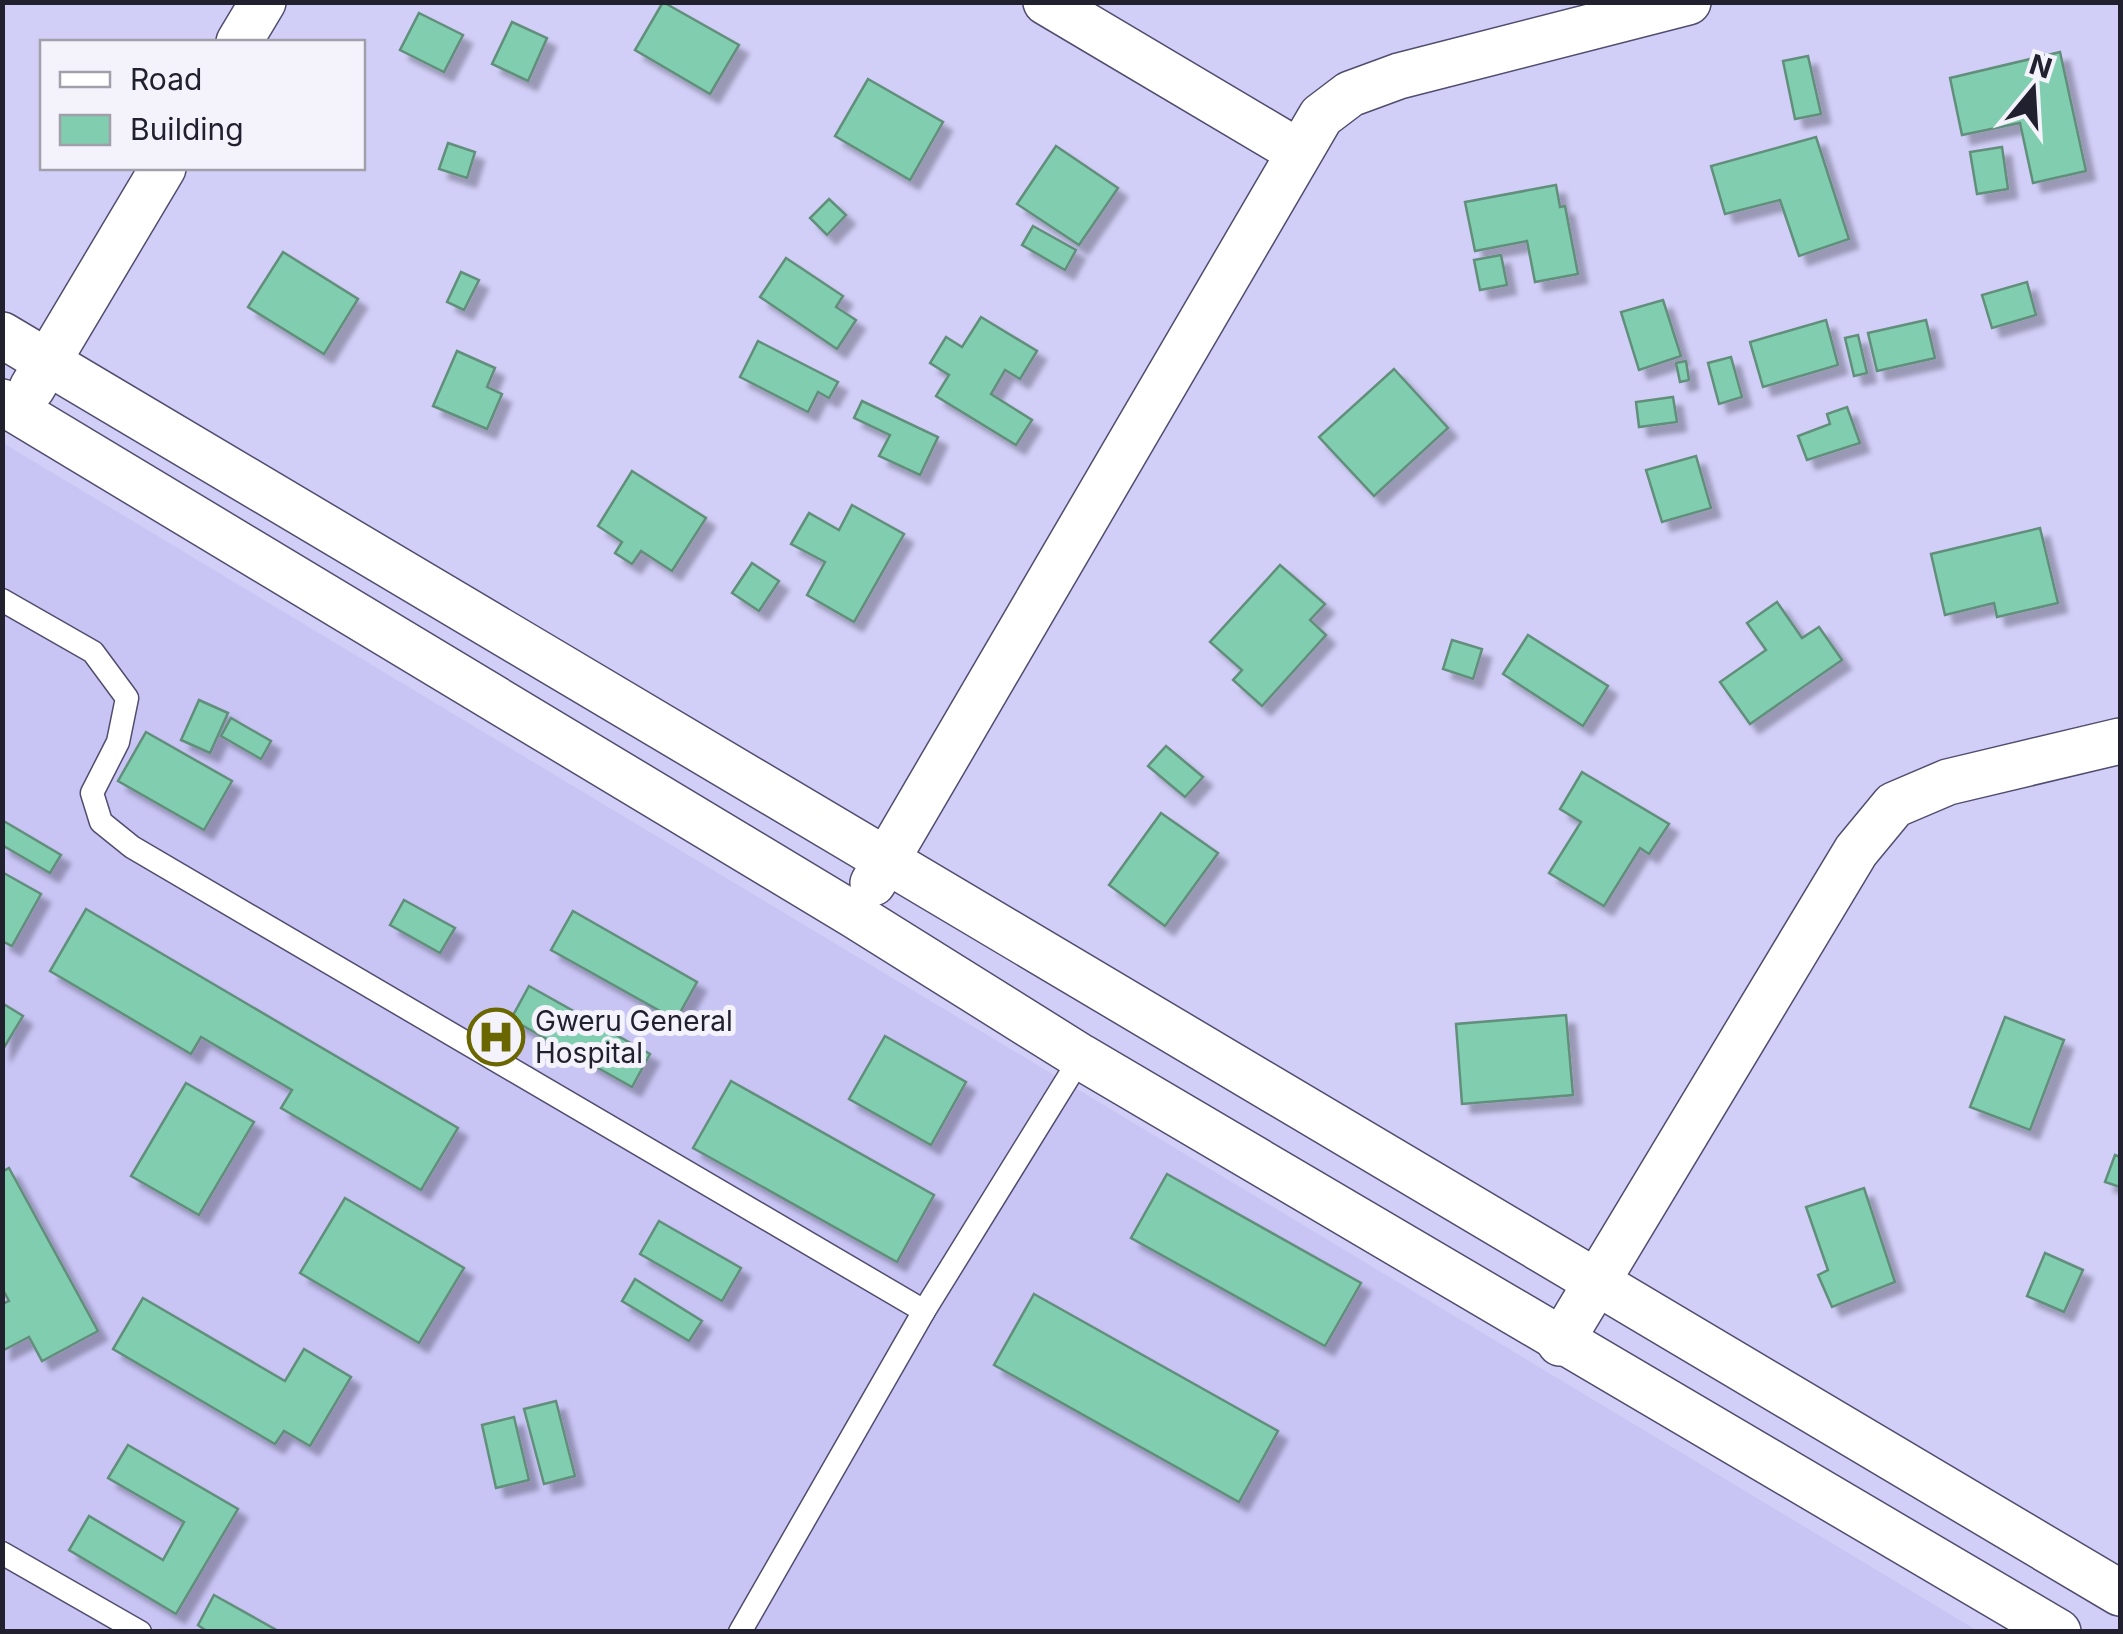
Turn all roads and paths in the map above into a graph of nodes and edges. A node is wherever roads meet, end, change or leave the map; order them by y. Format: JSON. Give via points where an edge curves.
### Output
{"nodes":[{"id":1,"x":262,"y":2,"type":"edge"},
{"id":2,"x":1046,"y":2,"type":"edge"},
{"id":3,"x":1688,"y":2,"type":"edge"},
{"id":4,"x":239,"y":40,"type":"edge"},
{"id":5,"x":1297,"y":151,"type":"junction"},
{"id":6,"x":162,"y":170,"type":"edge"},
{"id":7,"x":2,"y":335,"type":"edge"},
{"id":8,"x":47,"y":361,"type":"junction"},
{"id":9,"x":11,"y":406,"type":"edge"},
{"id":10,"x":2,"y":600,"type":"edge"},
{"id":11,"x":2120,"y":741,"type":"edge"},
{"id":12,"x":887,"y":860,"type":"junction"},
{"id":13,"x":854,"y":914,"type":"junction"},
{"id":14,"x":1081,"y":1058,"type":"junction"},
{"id":15,"x":1596,"y":1280,"type":"junction"},
{"id":16,"x":924,"y":1311,"type":"junction"},
{"id":17,"x":1560,"y":1342,"type":"junction"},
{"id":18,"x":2,"y":1553,"type":"edge"},
{"id":19,"x":2120,"y":1593,"type":"edge"},
{"id":20,"x":140,"y":1632,"type":"edge"},
{"id":21,"x":740,"y":1632,"type":"edge"},
{"id":22,"x":2058,"y":1632,"type":"edge"}],
"edges":[{"from":1,"to":4,"type":"street"},
{"from":2,"to":5,"type":"street"},
{"from":3,"to":5,"type":"street","via":[[1350,94],[1321,116]]},
{"from":5,"to":12,"type":"street"},
{"from":6,"to":8,"type":"street"},
{"from":7,"to":8,"type":"street"},
{"from":8,"to":9,"type":"street"},
{"from":8,"to":12,"type":"street"},
{"from":9,"to":13,"type":"street"},
{"from":10,"to":16,"type":"lane","via":[[93,652],[126,698],[118,742],[92,794],[101,822],[132,847]]},
{"from":11,"to":15,"type":"street","via":[[1948,782],[1894,805],[1856,852]]},
{"from":12,"to":13,"type":"street"},
{"from":12,"to":15,"type":"street"},
{"from":13,"to":14,"type":"street"},
{"from":14,"to":16,"type":"lane"},
{"from":14,"to":17,"type":"street"},
{"from":15,"to":17,"type":"street"},
{"from":15,"to":19,"type":"street"},
{"from":16,"to":21,"type":"lane"},
{"from":17,"to":22,"type":"street"},
{"from":18,"to":20,"type":"lane"}]}
